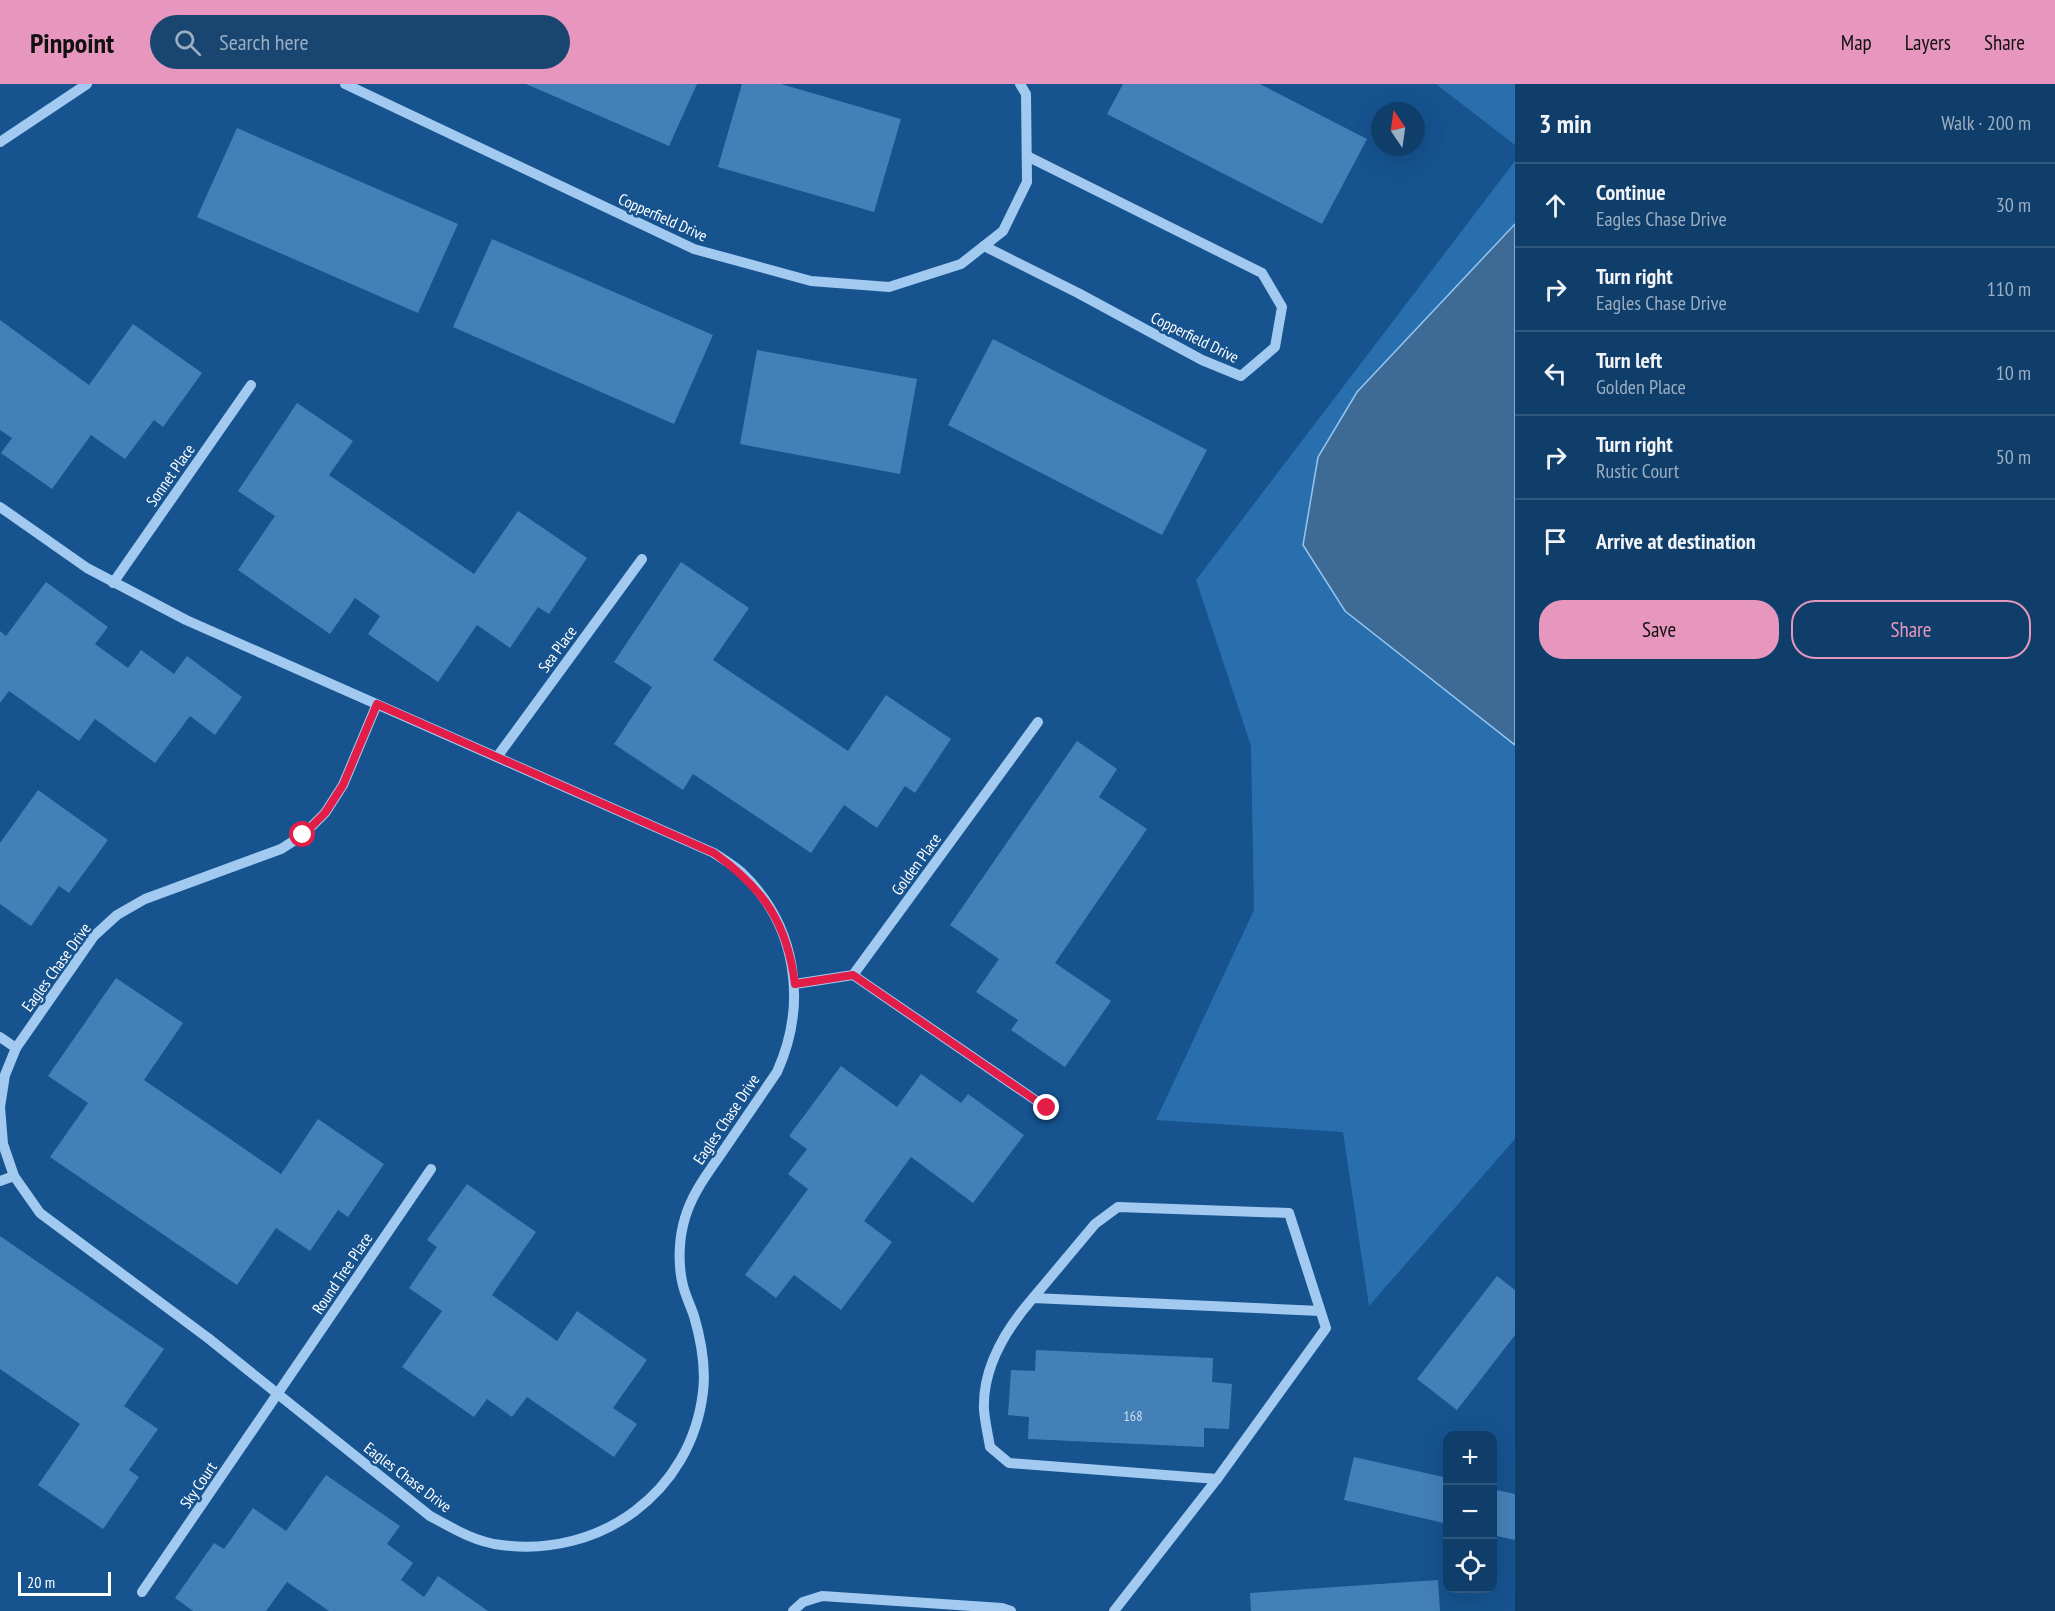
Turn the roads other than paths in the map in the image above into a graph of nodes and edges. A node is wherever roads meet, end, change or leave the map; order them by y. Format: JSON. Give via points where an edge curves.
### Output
{"nodes":[{"id":1,"x":87,"y":84,"type":"edge"},
{"id":2,"x":345,"y":84,"type":"edge"},
{"id":3,"x":1020,"y":84,"type":"edge"},
{"id":4,"x":0,"y":142,"type":"edge"},
{"id":5,"x":1027,"y":156,"type":"junction"},
{"id":6,"x":984,"y":246,"type":"junction"},
{"id":7,"x":251,"y":385,"type":"dead end"},
{"id":8,"x":0,"y":507,"type":"edge"},
{"id":9,"x":642,"y":559,"type":"dead end"},
{"id":10,"x":113,"y":583,"type":"junction"},
{"id":11,"x":377,"y":704,"type":"junction"},
{"id":12,"x":1038,"y":723,"type":"dead end"},
{"id":13,"x":497,"y":757,"type":"junction"},
{"id":14,"x":853,"y":975,"type":"junction"},
{"id":15,"x":795,"y":984,"type":"junction"},
{"id":16,"x":0,"y":1037,"type":"edge"},
{"id":17,"x":16,"y":1048,"type":"junction"},
{"id":18,"x":1047,"y":1108,"type":"dead end"},
{"id":19,"x":430,"y":1169,"type":"dead end"},
{"id":20,"x":14,"y":1176,"type":"junction"},
{"id":21,"x":0,"y":1180,"type":"edge"},
{"id":22,"x":1033,"y":1298,"type":"junction"},
{"id":23,"x":1320,"y":1311,"type":"junction"},
{"id":24,"x":278,"y":1394,"type":"junction"},
{"id":25,"x":1216,"y":1479,"type":"junction"},
{"id":26,"x":142,"y":1592,"type":"dead end"},
{"id":27,"x":793,"y":1611,"type":"edge"},
{"id":28,"x":1011,"y":1611,"type":"edge"},
{"id":29,"x":1114,"y":1611,"type":"edge"}],
"edges":[{"from":1,"to":4,"type":"street"},
{"from":2,"to":6,"type":"street","name":"Copperfield Drive","via":[[694,249],[811,281],[889,287],[961,264]]},
{"from":3,"to":5,"type":"street","name":"Copperfield Drive","via":[[1026,94]]},
{"from":5,"to":6,"type":"street","name":"Copperfield Drive","via":[[1027,182],[1003,231]]},
{"from":5,"to":6,"type":"street","name":"Copperfield Drive","via":[[1262,273],[1282,307],[1275,347],[1241,376],[1202,360]]},
{"from":7,"to":10,"type":"street","name":"Sonnet Place"},
{"from":8,"to":10,"type":"street","name":"Eagles Chase Drive"},
{"from":9,"to":13,"type":"street","name":"Sea Place"},
{"from":10,"to":11,"type":"street","name":"Eagles Chase Drive","via":[[186,620]]},
{"from":11,"to":13,"type":"street","name":"Eagles Chase Drive"},
{"from":11,"to":17,"type":"street","name":"Eagles Chase Drive","via":[[343,785],[325,813],[303,835],[272,853],[145,899],[117,915],[94,936]]},
{"from":12,"to":14,"type":"street","name":"Golden Place"},
{"from":13,"to":15,"type":"street","name":"Eagles Chase Drive","via":[[714,853],[740,872],[764,898],[782,931]]},
{"from":14,"to":15,"type":"street"},
{"from":14,"to":18,"type":"street"},
{"from":15,"to":24,"type":"street","name":"Eagles Chase Drive","via":[[793,1022],[777,1072],[695,1193],[685,1219],[680,1248],[682,1281],[703,1356],[703,1392],[682,1458],[661,1488],[634,1513],[606,1530],[572,1542],[538,1547],[499,1545],[461,1534],[430,1516]]},
{"from":16,"to":17,"type":"street"},
{"from":17,"to":20,"type":"street","name":"Eagles Chase Drive","via":[[5,1076],[0,1107],[3,1144]]},
{"from":19,"to":24,"type":"street","name":"Round Tree Place"},
{"from":20,"to":21,"type":"street"},
{"from":20,"to":24,"type":"street","name":"Eagles Chase Drive","via":[[40,1213]]},
{"from":22,"to":23,"type":"street"},
{"from":22,"to":23,"type":"street","via":[[1095,1224],[1118,1207],[1289,1213]]},
{"from":22,"to":25,"type":"street","via":[[1001,1341],[988,1372],[984,1409],[990,1447],[1009,1463]]},
{"from":23,"to":25,"type":"street","via":[[1326,1328]]},
{"from":24,"to":26,"type":"street","name":"Sky Court"},
{"from":25,"to":29,"type":"street"},
{"from":27,"to":28,"type":"street","via":[[803,1602],[822,1596]]}]}
